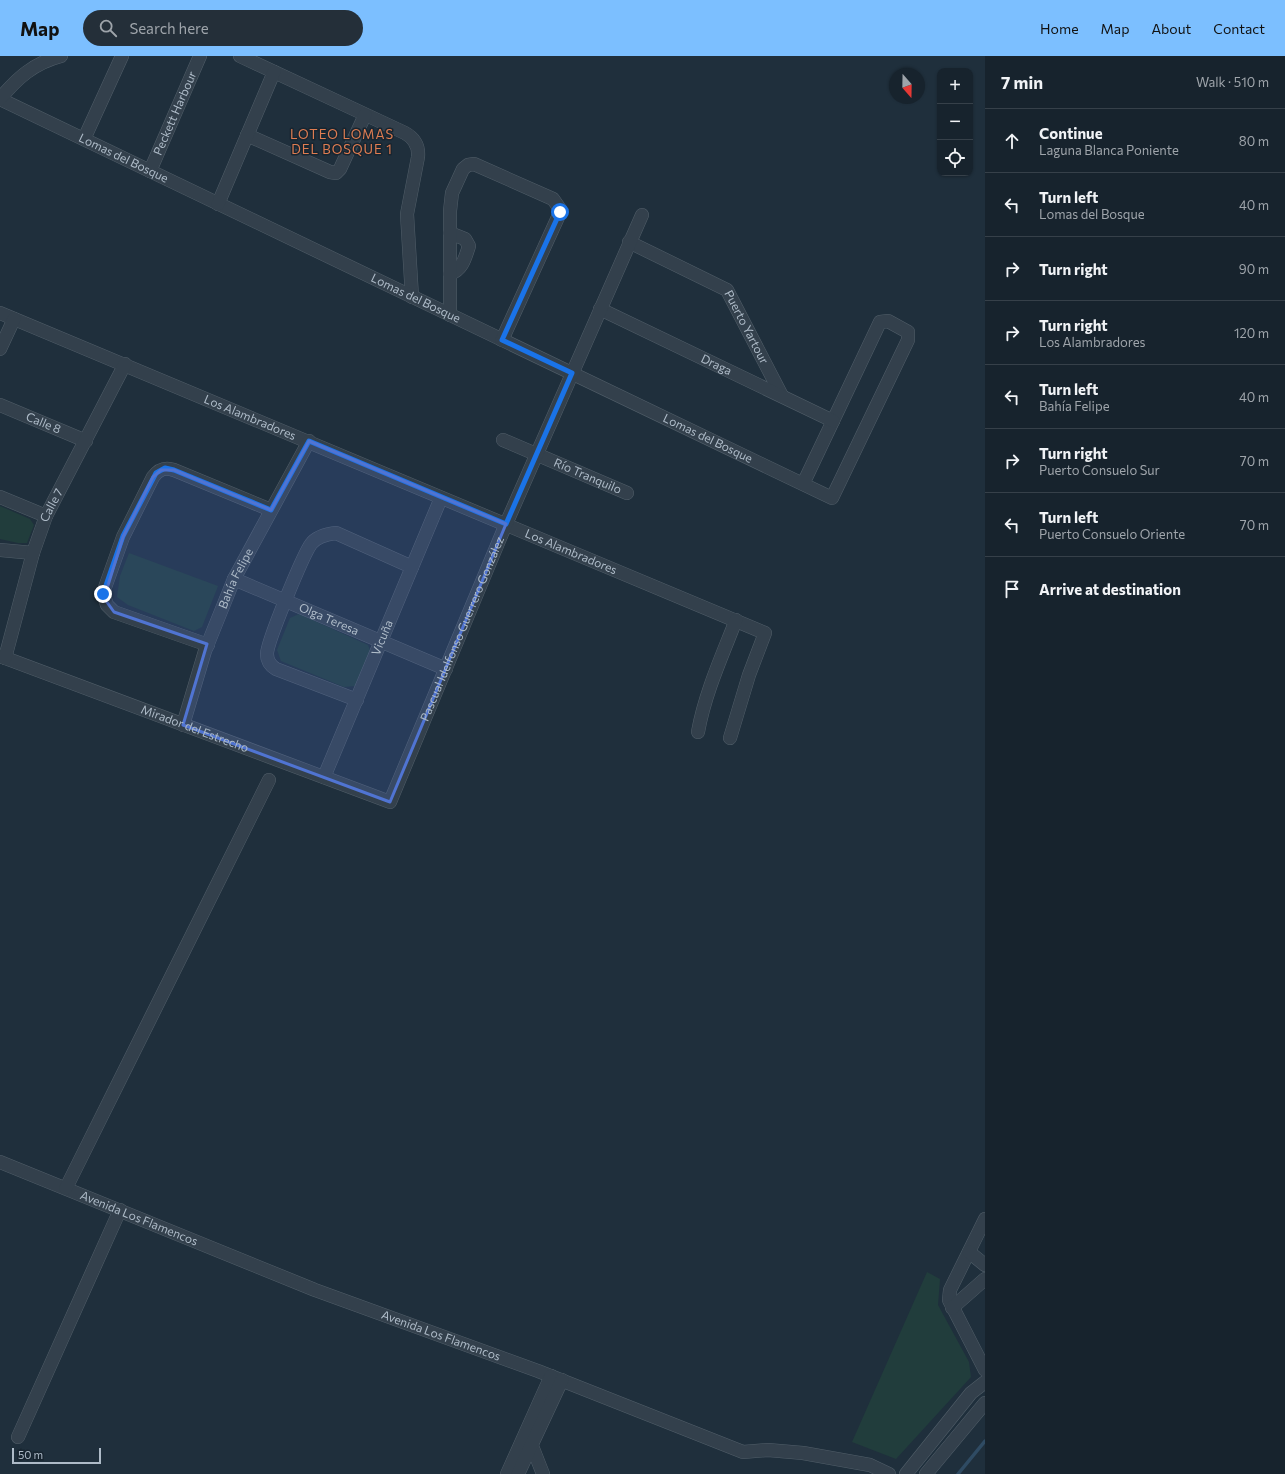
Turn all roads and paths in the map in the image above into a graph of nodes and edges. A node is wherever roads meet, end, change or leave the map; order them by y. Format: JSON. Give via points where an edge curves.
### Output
{"nodes":[{"id":1,"x":61,"y":56,"type":"edge"},
{"id":2,"x":122,"y":56,"type":"edge"},
{"id":3,"x":200,"y":56,"type":"edge"},
{"id":4,"x":240,"y":56,"type":"edge"},
{"id":5,"x":274,"y":72,"type":"junction"},
{"id":6,"x":0,"y":99,"type":"edge"},
{"id":7,"x":366,"y":115,"type":"junction"},
{"id":8,"x":247,"y":135,"type":"junction"},
{"id":9,"x":84,"y":139,"type":"junction"},
{"id":10,"x":150,"y":171,"type":"junction"},
{"id":11,"x":218,"y":204,"type":"junction"},
{"id":12,"x":642,"y":215,"type":"dead end"},
{"id":13,"x":450,"y":233,"type":"junction"},
{"id":14,"x":630,"y":242,"type":"junction"},
{"id":15,"x":450,"y":274,"type":"junction"},
{"id":16,"x":412,"y":297,"type":"junction"},
{"id":17,"x":600,"y":309,"type":"junction"},
{"id":18,"x":0,"y":313,"type":"edge"},
{"id":19,"x":450,"y":315,"type":"junction"},
{"id":20,"x":14,"y":319,"type":"junction"},
{"id":21,"x":502,"y":340,"type":"junction"},
{"id":22,"x":0,"y":349,"type":"edge"},
{"id":23,"x":126,"y":364,"type":"junction"},
{"id":24,"x":572,"y":373,"type":"junction"},
{"id":25,"x":782,"y":396,"type":"junction"},
{"id":26,"x":0,"y":405,"type":"edge"},
{"id":27,"x":833,"y":421,"type":"junction"},
{"id":28,"x":503,"y":440,"type":"dead end"},
{"id":29,"x":86,"y":441,"type":"junction"},
{"id":30,"x":309,"y":441,"type":"junction"},
{"id":31,"x":537,"y":454,"type":"junction"},
{"id":32,"x":803,"y":484,"type":"junction"},
{"id":33,"x":627,"y":493,"type":"dead end"},
{"id":34,"x":0,"y":497,"type":"edge"},
{"id":35,"x":441,"y":498,"type":"junction"},
{"id":36,"x":271,"y":510,"type":"junction"},
{"id":37,"x":46,"y":516,"type":"junction"},
{"id":38,"x":506,"y":524,"type":"junction"},
{"id":39,"x":0,"y":550,"type":"edge"},
{"id":40,"x":33,"y":553,"type":"junction"},
{"id":41,"x":412,"y":567,"type":"junction"},
{"id":42,"x":234,"y":580,"type":"junction"},
{"id":43,"x":285,"y":601,"type":"junction"},
{"id":44,"x":736,"y":620,"type":"junction"},
{"id":45,"x":381,"y":641,"type":"junction"},
{"id":46,"x":208,"y":645,"type":"junction"},
{"id":47,"x":3,"y":657,"type":"edge"},
{"id":48,"x":446,"y":669,"type":"junction"},
{"id":49,"x":357,"y":700,"type":"junction"},
{"id":50,"x":183,"y":725,"type":"junction"},
{"id":51,"x":698,"y":732,"type":"dead end"},
{"id":52,"x":730,"y":738,"type":"dead end"},
{"id":53,"x":324,"y":777,"type":"junction"},
{"id":54,"x":270,"y":780,"type":"dead end"},
{"id":55,"x":390,"y":802,"type":"joint"},
{"id":56,"x":0,"y":1162,"type":"edge"},
{"id":57,"x":66,"y":1188,"type":"junction"},
{"id":58,"x":120,"y":1210,"type":"junction"},
{"id":59,"x":985,"y":1219,"type":"edge"},
{"id":60,"x":969,"y":1252,"type":"junction"},
{"id":61,"x":985,"y":1265,"type":"edge"},
{"id":62,"x":985,"y":1279,"type":"edge"},
{"id":63,"x":952,"y":1308,"type":"junction"},
{"id":64,"x":985,"y":1370,"type":"edge"},
{"id":65,"x":556,"y":1378,"type":"junction"},
{"id":66,"x":985,"y":1382,"type":"edge"},
{"id":67,"x":985,"y":1403,"type":"edge"},
{"id":68,"x":18,"y":1437,"type":"dead end"},
{"id":69,"x":532,"y":1446,"type":"junction"},
{"id":70,"x":507,"y":1474,"type":"edge"},
{"id":71,"x":518,"y":1474,"type":"edge"},
{"id":72,"x":543,"y":1474,"type":"edge"},
{"id":73,"x":889,"y":1474,"type":"edge"},
{"id":74,"x":906,"y":1474,"type":"edge"},
{"id":75,"x":926,"y":1474,"type":"edge"}],
"edges":[{"from":1,"to":6,"type":"street","via":[[31,68],[14,82]]},
{"from":2,"to":9,"type":"street"},
{"from":3,"to":10,"type":"street","name":"Peckett Harbour"},
{"from":4,"to":5,"type":"street"},
{"from":5,"to":7,"type":"street"},
{"from":5,"to":8,"type":"street"},
{"from":6,"to":9,"type":"street","name":"Lomas del Bosque"},
{"from":7,"to":8,"type":"street","via":[[336,173]]},
{"from":7,"to":16,"type":"street","via":[[404,132],[416,143],[418,153],[407,214]]},
{"from":8,"to":11,"type":"street"},
{"from":9,"to":10,"type":"street","name":"Lomas del Bosque"},
{"from":10,"to":11,"type":"street","name":"Lomas del Bosque"},
{"from":11,"to":16,"type":"street","name":"Lomas del Bosque"},
{"from":12,"to":14,"type":"street","name":"Pascual Idelfonso Guerrero González"},
{"from":13,"to":15,"type":"street"},
{"from":13,"to":15,"type":"street","via":[[465,239],[469,246],[458,271]]},
{"from":13,"to":21,"type":"street","via":[[452,193],[463,169],[468,165],[474,164],[553,199],[559,205],[559,215]]},
{"from":14,"to":17,"type":"street","name":"Pascual Idelfonso Guerrero González"},
{"from":14,"to":25,"type":"street","name":"Puerto Yartour","via":[[730,293]]},
{"from":15,"to":19,"type":"street"},
{"from":16,"to":19,"type":"street","name":"Lomas del Bosque"},
{"from":17,"to":24,"type":"street","name":"Pascual Idelfonso Guerrero González"},
{"from":17,"to":25,"type":"street","name":"Draga"},
{"from":18,"to":20,"type":"street","name":"Los Alambradores"},
{"from":19,"to":21,"type":"street","name":"Lomas del Bosque"},
{"from":20,"to":22,"type":"street"},
{"from":20,"to":23,"type":"street","name":"Los Alambradores"},
{"from":21,"to":24,"type":"street","name":"Lomas del Bosque"},
{"from":23,"to":29,"type":"street","name":"Calle 7"},
{"from":23,"to":30,"type":"street","name":"Los Alambradores"},
{"from":24,"to":31,"type":"street","name":"Pascual Idelfonso Guerrero González"},
{"from":24,"to":32,"type":"street","name":"Lomas del Bosque"},
{"from":25,"to":27,"type":"street","name":"Draga"},
{"from":26,"to":29,"type":"street","name":"Calle 8"},
{"from":27,"to":32,"type":"street"},
{"from":27,"to":32,"type":"street","name":"Lomas del Bosque","via":[[880,322],[888,321],[908,332],[908,340],[832,498]]},
{"from":28,"to":31,"type":"street","name":"Río Tranquilo"},
{"from":29,"to":37,"type":"street","name":"Calle 7"},
{"from":30,"to":35,"type":"street","name":"Los Alambradores"},
{"from":30,"to":36,"type":"street","name":"Bahía Felipe"},
{"from":31,"to":33,"type":"street","name":"Río Tranquilo"},
{"from":31,"to":38,"type":"street","name":"Pascual Idelfonso Guerrero González"},
{"from":34,"to":37,"type":"street"},
{"from":35,"to":38,"type":"street","name":"Los Alambradores"},
{"from":35,"to":41,"type":"street","name":"Vicuña"},
{"from":36,"to":42,"type":"street","name":"Bahía Felipe"},
{"from":36,"to":46,"type":"street","via":[[170,468],[160,470],[153,477],[123,536],[103,594],[107,605],[114,612]]},
{"from":37,"to":40,"type":"street","name":"Calle 7"},
{"from":38,"to":44,"type":"street","name":"Los Alambradores"},
{"from":38,"to":48,"type":"street","name":"Pascual Idelfonso Guerrero González"},
{"from":39,"to":40,"type":"street"},
{"from":40,"to":47,"type":"street","name":"Calle 7"},
{"from":41,"to":43,"type":"street","via":[[336,533],[323,535],[311,544]]},
{"from":41,"to":45,"type":"street","name":"Vicuña"},
{"from":42,"to":43,"type":"street","name":"Olga Teresa"},
{"from":42,"to":46,"type":"street","name":"Bahía Felipe"},
{"from":43,"to":45,"type":"street","name":"Olga Teresa"},
{"from":43,"to":49,"type":"street","via":[[267,650],[269,663],[276,669]]},
{"from":44,"to":51,"type":"street","via":[[714,675]]},
{"from":44,"to":52,"type":"street","name":"Los Alambradores","via":[[765,633]]},
{"from":45,"to":48,"type":"street","name":"Olga Teresa"},
{"from":45,"to":49,"type":"street","name":"Vicuña"},
{"from":46,"to":50,"type":"street","name":"Bahía Felipe"},
{"from":47,"to":50,"type":"street","name":"Mirador del Estrecho"},
{"from":48,"to":55,"type":"street","name":"Pascual Idelfonso Guerrero González"},
{"from":49,"to":53,"type":"street","name":"Vicuña"},
{"from":50,"to":53,"type":"street","name":"Mirador del Estrecho"},
{"from":53,"to":55,"type":"street","name":"Mirador del Estrecho"},
{"from":54,"to":57,"type":"street"},
{"from":56,"to":57,"type":"street","name":"Avenida Los Flamencos"},
{"from":57,"to":58,"type":"street","name":"Avenida Los Flamencos"},
{"from":58,"to":65,"type":"street","name":"Avenida Los Flamencos","via":[[315,1290]]},
{"from":58,"to":68,"type":"street"},
{"from":59,"to":60,"type":"street"},
{"from":60,"to":61,"type":"street"},
{"from":60,"to":63,"type":"street","via":[[950,1290],[949,1300]]},
{"from":62,"to":63,"type":"street"},
{"from":63,"to":64,"type":"street"},
{"from":65,"to":69,"type":"street"},
{"from":65,"to":70,"type":"street"},
{"from":65,"to":73,"type":"street","name":"Avenida Los Flamencos","via":[[743,1452],[768,1450],[803,1453],[870,1465]]},
{"from":66,"to":74,"type":"street","via":[[970,1393]]},
{"from":67,"to":75,"type":"street"},
{"from":69,"to":71,"type":"street"},
{"from":69,"to":72,"type":"street"}]}
